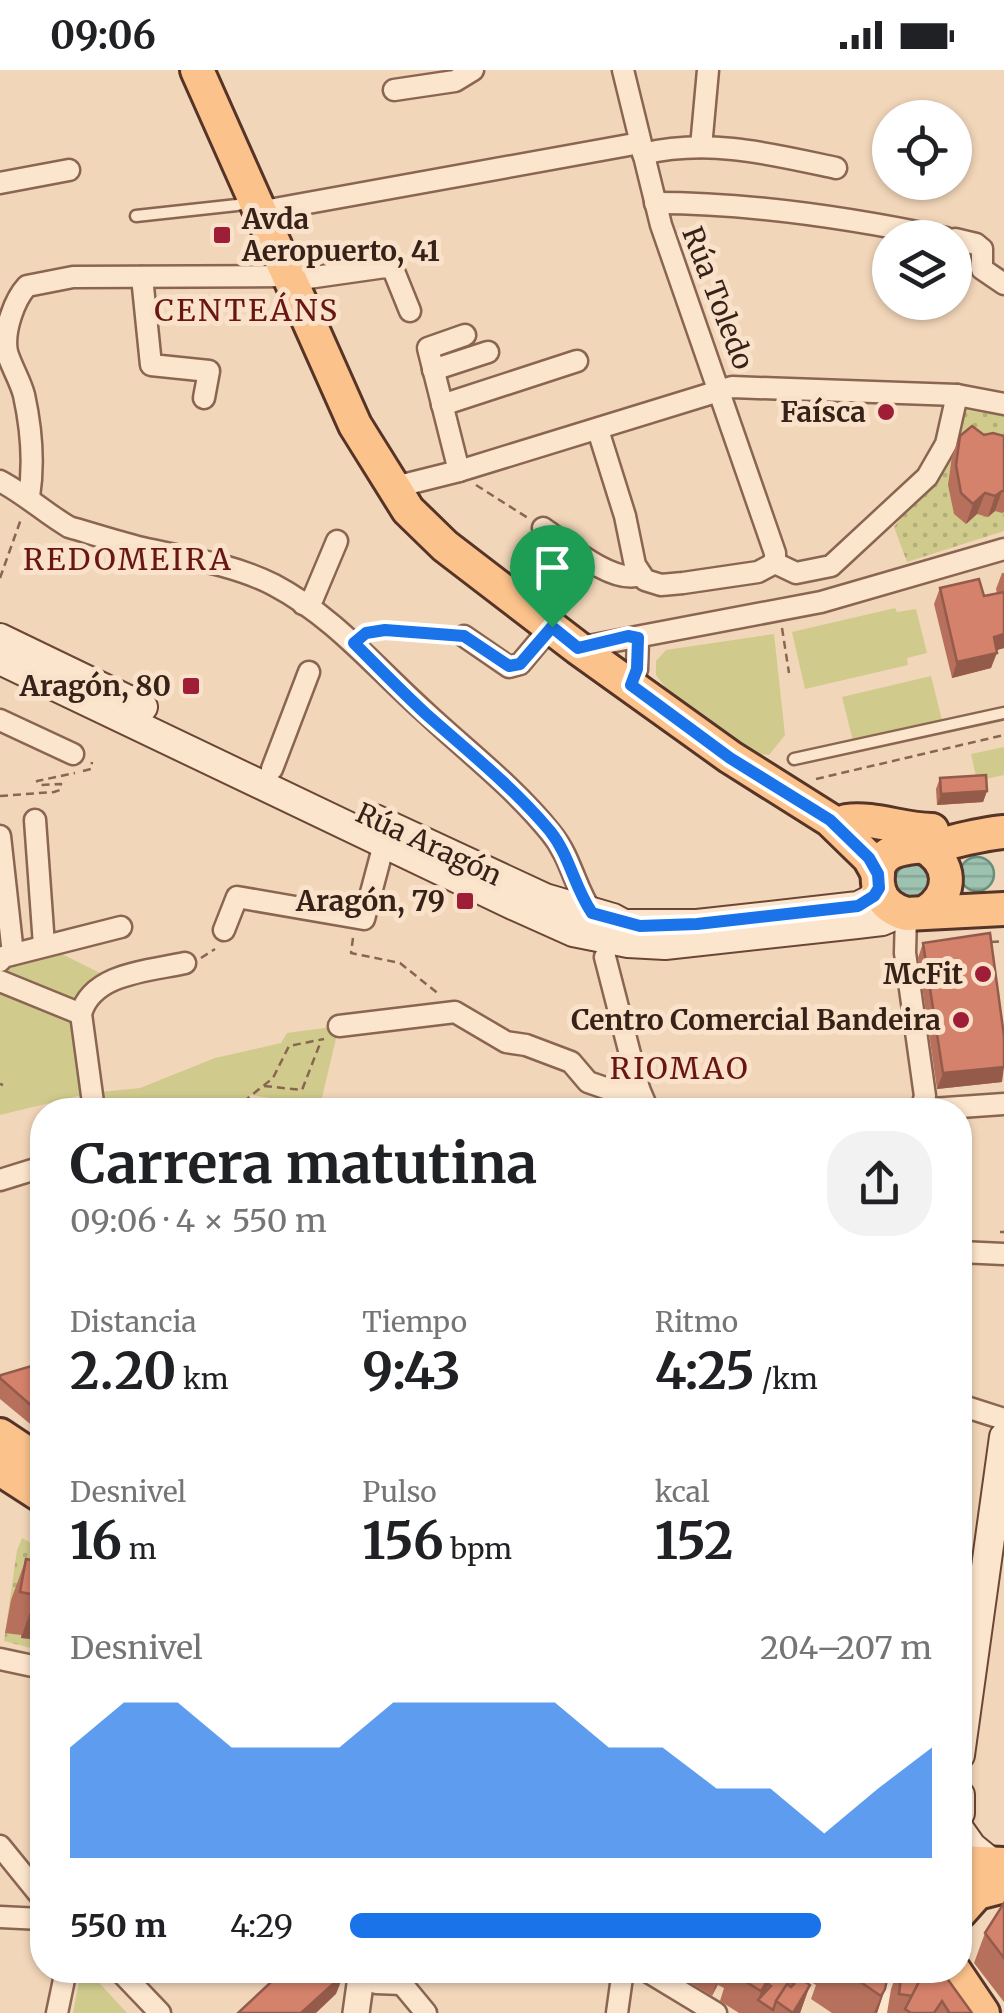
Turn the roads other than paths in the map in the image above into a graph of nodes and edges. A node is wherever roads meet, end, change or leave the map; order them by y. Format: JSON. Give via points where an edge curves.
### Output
{"nodes":[{"id":1,"x":197,"y":70,"type":"edge"},
{"id":2,"x":473,"y":70,"type":"edge"},
{"id":3,"x":623,"y":70,"type":"edge"},
{"id":4,"x":708,"y":70,"type":"edge"},
{"id":5,"x":394,"y":90,"type":"dead end"},
{"id":6,"x":700,"y":147,"type":"junction"},
{"id":7,"x":642,"y":149,"type":"junction"},
{"id":8,"x":836,"y":168,"type":"dead end"},
{"id":9,"x":69,"y":170,"type":"dead end"},
{"id":10,"x":0,"y":183,"type":"edge"},
{"id":11,"x":655,"y":203,"type":"junction"},
{"id":12,"x":255,"y":206,"type":"junction"},
{"id":13,"x":136,"y":216,"type":"dead end"},
{"id":14,"x":872,"y":223,"type":"edge"},
{"id":15,"x":972,"y":243,"type":"edge"},
{"id":16,"x":142,"y":277,"type":"junction"},
{"id":17,"x":298,"y":277,"type":"junction"},
{"id":18,"x":1004,"y":284,"type":"edge"},
{"id":19,"x":410,"y":311,"type":"dead end"},
{"id":20,"x":465,"y":335,"type":"dead end"},
{"id":21,"x":4,"y":352,"type":"edge"},
{"id":22,"x":488,"y":352,"type":"dead end"},
{"id":23,"x":577,"y":361,"type":"dead end"},
{"id":24,"x":434,"y":370,"type":"junction"},
{"id":25,"x":720,"y":391,"type":"junction"},
{"id":26,"x":957,"y":395,"type":"junction"},
{"id":27,"x":204,"y":398,"type":"dead end"},
{"id":28,"x":1004,"y":404,"type":"edge"},
{"id":29,"x":442,"y":406,"type":"junction"},
{"id":30,"x":598,"y":430,"type":"junction"},
{"id":31,"x":459,"y":472,"type":"junction"},
{"id":32,"x":0,"y":481,"type":"edge"},
{"id":33,"x":391,"y":488,"type":"junction"},
{"id":34,"x":29,"y":496,"type":"junction"},
{"id":35,"x":544,"y":528,"type":"road end"},
{"id":36,"x":338,"y":541,"type":"dead end"},
{"id":37,"x":1004,"y":549,"type":"edge"},
{"id":38,"x":775,"y":563,"type":"junction"},
{"id":39,"x":640,"y":576,"type":"junction"},
{"id":40,"x":303,"y":604,"type":"junction"},
{"id":41,"x":552,"y":627,"type":"junction"},
{"id":42,"x":464,"y":636,"type":"road end"},
{"id":43,"x":0,"y":638,"type":"edge"},
{"id":44,"x":624,"y":658,"type":"junction"},
{"id":45,"x":0,"y":660,"type":"edge"},
{"id":46,"x":309,"y":672,"type":"dead end"},
{"id":47,"x":1004,"y":713,"type":"edge"},
{"id":48,"x":0,"y":720,"type":"edge"},
{"id":49,"x":73,"y":754,"type":"road end"},
{"id":50,"x":794,"y":760,"type":"dead end"},
{"id":51,"x":272,"y":769,"type":"junction"},
{"id":52,"x":34,"y":820,"type":"dead end"},
{"id":53,"x":838,"y":820,"type":"junction"},
{"id":54,"x":1004,"y":832,"type":"edge"},
{"id":55,"x":970,"y":835,"type":"junction"},
{"id":56,"x":0,"y":836,"type":"edge"},
{"id":57,"x":384,"y":844,"type":"junction"},
{"id":58,"x":914,"y":846,"type":"junction"},
{"id":59,"x":898,"y":900,"type":"junction"},
{"id":60,"x":1004,"y":909,"type":"edge"},
{"id":61,"x":592,"y":913,"type":"junction"},
{"id":62,"x":121,"y":926,"type":"dead end"},
{"id":63,"x":224,"y":930,"type":"road end"},
{"id":64,"x":612,"y":941,"type":"junction"},
{"id":65,"x":44,"y":944,"type":"junction"},
{"id":66,"x":6,"y":958,"type":"edge"},
{"id":67,"x":185,"y":963,"type":"road end"},
{"id":68,"x":0,"y":981,"type":"edge"},
{"id":69,"x":82,"y":1014,"type":"junction"},
{"id":70,"x":339,"y":1026,"type":"road end"},
{"id":71,"x":639,"y":1089,"type":"junction"},
{"id":72,"x":92,"y":1098,"type":"edge"},
{"id":73,"x":643,"y":1098,"type":"edge"},
{"id":74,"x":923,"y":1098,"type":"edge"},
{"id":75,"x":1004,"y":1104,"type":"edge"},
{"id":76,"x":972,"y":1106,"type":"edge"},
{"id":77,"x":30,"y":1170,"type":"edge"},
{"id":78,"x":0,"y":1180,"type":"edge"},
{"id":79,"x":972,"y":1253,"type":"edge"},
{"id":80,"x":1004,"y":1254,"type":"edge"},
{"id":81,"x":972,"y":1408,"type":"edge"},
{"id":82,"x":1004,"y":1419,"type":"edge"},
{"id":83,"x":0,"y":1436,"type":"edge"},
{"id":84,"x":1003,"y":1445,"type":"edge"},
{"id":85,"x":30,"y":1455,"type":"edge"},
{"id":86,"x":0,"y":1469,"type":"edge"},
{"id":87,"x":30,"y":1488,"type":"edge"},
{"id":88,"x":998,"y":1528,"type":"edge"},
{"id":89,"x":994,"y":1574,"type":"edge"},
{"id":90,"x":0,"y":1659,"type":"edge"},
{"id":91,"x":30,"y":1665,"type":"edge"},
{"id":92,"x":972,"y":1690,"type":"edge"},
{"id":93,"x":0,"y":1846,"type":"edge"},
{"id":94,"x":972,"y":1847,"type":"edge"},
{"id":95,"x":972,"y":1865,"type":"edge"},
{"id":96,"x":21,"y":1871,"type":"junction"},
{"id":97,"x":972,"y":1871,"type":"edge"},
{"id":98,"x":1000,"y":1871,"type":"edge"},
{"id":99,"x":30,"y":1873,"type":"edge"},
{"id":100,"x":30,"y":1879,"type":"edge"},
{"id":101,"x":972,"y":1898,"type":"edge"},
{"id":102,"x":0,"y":1917,"type":"edge"},
{"id":103,"x":30,"y":1918,"type":"edge"},
{"id":104,"x":63,"y":1983,"type":"edge"},
{"id":105,"x":131,"y":1983,"type":"edge"},
{"id":106,"x":360,"y":1983,"type":"edge"},
{"id":107,"x":409,"y":1983,"type":"edge"},
{"id":108,"x":621,"y":1983,"type":"edge"},
{"id":109,"x":666,"y":1983,"type":"edge"},
{"id":110,"x":885,"y":1983,"type":"edge"},
{"id":111,"x":941,"y":1983,"type":"edge"},
{"id":112,"x":947,"y":1983,"type":"edge"},
{"id":113,"x":57,"y":2013,"type":"edge"},
{"id":114,"x":160,"y":2013,"type":"edge"},
{"id":115,"x":356,"y":2013,"type":"edge"},
{"id":116,"x":426,"y":2013,"type":"edge"},
{"id":117,"x":617,"y":2013,"type":"edge"},
{"id":118,"x":716,"y":2013,"type":"edge"},
{"id":119,"x":879,"y":2013,"type":"edge"},
{"id":120,"x":948,"y":2013,"type":"edge"},
{"id":121,"x":983,"y":2013,"type":"edge"}],
"edges":[{"from":1,"to":12,"type":"main road"},
{"from":2,"to":5,"type":"street","via":[[454,81]]},
{"from":3,"to":7,"type":"street","name":"Rúa Toledo"},
{"from":4,"to":6,"type":"street"},
{"from":6,"to":7,"type":"street"},
{"from":6,"to":8,"type":"street","via":[[738,147]]},
{"from":7,"to":11,"type":"street","name":"Rúa Toledo"},
{"from":7,"to":12,"type":"street"},
{"from":9,"to":10,"type":"street"},
{"from":11,"to":14,"type":"street"},
{"from":11,"to":25,"type":"street","name":"Rúa Toledo"},
{"from":12,"to":13,"type":"lane"},
{"from":12,"to":17,"type":"main road"},
{"from":15,"to":18,"type":"street","via":[[984,253],[982,270]]},
{"from":16,"to":17,"type":"street"},
{"from":16,"to":21,"type":"street","via":[[73,277],[27,286],[15,304]]},
{"from":16,"to":27,"type":"street","via":[[150,365],[210,371]]},
{"from":17,"to":19,"type":"street","via":[[393,269]]},
{"from":17,"to":33,"type":"main road","via":[[355,424]]},
{"from":20,"to":24,"type":"street","via":[[428,348]]},
{"from":21,"to":34,"type":"street","via":[[24,397]]},
{"from":22,"to":24,"type":"street"},
{"from":23,"to":29,"type":"street"},
{"from":24,"to":29,"type":"street"},
{"from":25,"to":26,"type":"street","name":"Rúa Toledo","via":[[752,386]]},
{"from":25,"to":30,"type":"street"},
{"from":25,"to":38,"type":"street"},
{"from":26,"to":28,"type":"street","name":"Rúa Toledo"},
{"from":26,"to":38,"type":"street","via":[[946,444],[927,477],[831,566],[796,573]]},
{"from":29,"to":31,"type":"street"},
{"from":30,"to":31,"type":"street"},
{"from":30,"to":39,"type":"street"},
{"from":31,"to":33,"type":"street"},
{"from":32,"to":34,"type":"street"},
{"from":33,"to":41,"type":"main road","via":[[444,546]]},
{"from":34,"to":40,"type":"street","via":[[69,526],[241,572]]},
{"from":35,"to":39,"type":"street","via":[[612,573]]},
{"from":36,"to":40,"type":"street","via":[[313,598]]},
{"from":37,"to":44,"type":"street"},
{"from":38,"to":39,"type":"street","via":[[758,572],[683,583],[662,585]]},
{"from":40,"to":61,"type":"street","via":[[494,771],[552,833]]},
{"from":41,"to":42,"type":"street","via":[[520,664],[509,666]]},
{"from":41,"to":44,"type":"main road","via":[[578,648]]},
{"from":43,"to":51,"type":"main road","name":"Rúa Aragón"},
{"from":44,"to":53,"type":"main road","via":[[730,758]]},
{"from":45,"to":57,"type":"main road","name":"Rúa Aragón"},
{"from":46,"to":51,"type":"street"},
{"from":47,"to":50,"type":"lane"},
{"from":48,"to":49,"type":"street"},
{"from":51,"to":61,"type":"main road","name":"Rúa Aragón","via":[[544,898]]},
{"from":52,"to":65,"type":"street"},
{"from":53,"to":55,"type":"main road"},
{"from":53,"to":58,"type":"main road"},
{"from":53,"to":59,"type":"main road"},
{"from":54,"to":55,"type":"main road"},
{"from":55,"to":58,"type":"main road"},
{"from":56,"to":66,"type":"street"},
{"from":57,"to":63,"type":"street","name":"Rúa Aragón","via":[[364,919],[237,897]]},
{"from":57,"to":64,"type":"main road","name":"Rúa Aragón","via":[[556,925]]},
{"from":58,"to":59,"type":"main road","name":"Rúa Aragón","via":[[888,856]]},
{"from":58,"to":59,"type":"main road","via":[[934,852],[946,872],[944,896]]},
{"from":59,"to":60,"type":"main road","name":"Rúa Aragón"},
{"from":59,"to":64,"type":"main road","name":"Rúa Aragón"},
{"from":59,"to":74,"type":"street"},
{"from":61,"to":64,"type":"main road","name":"Rúa Aragón"},
{"from":62,"to":65,"type":"street"},
{"from":64,"to":71,"type":"street"},
{"from":65,"to":66,"type":"street"},
{"from":67,"to":69,"type":"street","via":[[112,979],[85,1000]]},
{"from":68,"to":69,"type":"street"},
{"from":69,"to":72,"type":"street"},
{"from":70,"to":71,"type":"street","via":[[454,1012],[506,1042],[571,1062],[588,1082]]},
{"from":71,"to":73,"type":"street"},
{"from":75,"to":76,"type":"street"},
{"from":77,"to":78,"type":"street"},
{"from":79,"to":80,"type":"street"},
{"from":81,"to":82,"type":"street"},
{"from":83,"to":85,"type":"main road"},
{"from":84,"to":88,"type":"main road"},
{"from":86,"to":87,"type":"main road"},
{"from":88,"to":89,"type":"main road"},
{"from":89,"to":92,"type":"main road"},
{"from":90,"to":91,"type":"street"},
{"from":93,"to":96,"type":"street"},
{"from":94,"to":98,"type":"main road"},
{"from":95,"to":98,"type":"main road"},
{"from":96,"to":99,"type":"street"},
{"from":96,"to":100,"type":"street"},
{"from":97,"to":98,"type":"main road"},
{"from":98,"to":101,"type":"main road"},
{"from":102,"to":103,"type":"street"},
{"from":104,"to":113,"type":"street"},
{"from":105,"to":114,"type":"street"},
{"from":106,"to":115,"type":"street"},
{"from":107,"to":116,"type":"street"},
{"from":108,"to":117,"type":"street"},
{"from":109,"to":118,"type":"street"},
{"from":110,"to":119,"type":"street"},
{"from":111,"to":120,"type":"main road"},
{"from":112,"to":121,"type":"main road"}]}
